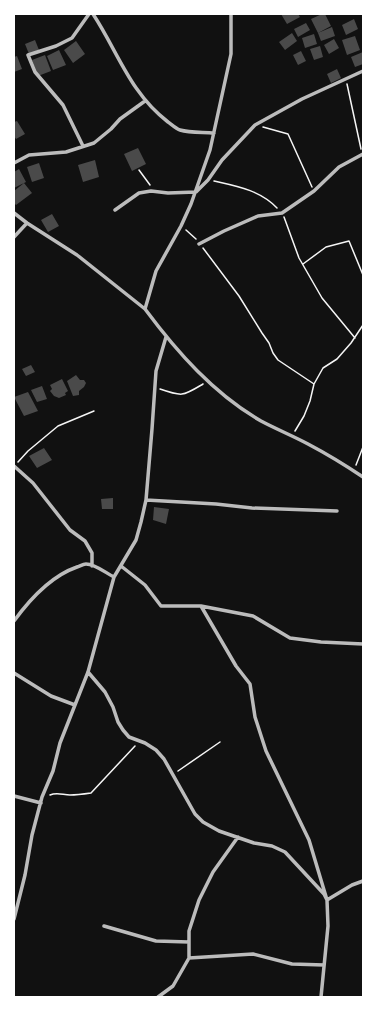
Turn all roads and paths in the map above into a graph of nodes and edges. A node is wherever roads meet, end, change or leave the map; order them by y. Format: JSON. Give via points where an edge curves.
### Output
{"nodes":[{"id":1,"x":89,"y":14,"type":"edge"},
{"id":2,"x":93,"y":14,"type":"edge"},
{"id":3,"x":231,"y":14,"type":"edge"},
{"id":4,"x":363,"y":71,"type":"edge"},
{"id":5,"x":345,"y":78,"type":"junction"},
{"id":6,"x":145,"y":101,"type":"junction"},
{"id":7,"x":255,"y":125,"type":"junction"},
{"id":8,"x":214,"y":133,"type":"junction"},
{"id":9,"x":83,"y":146,"type":"junction"},
{"id":10,"x":362,"y":153,"type":"edge"},
{"id":11,"x":14,"y":163,"type":"edge"},
{"id":12,"x":139,"y":170,"type":"dead end"},
{"id":13,"x":208,"y":180,"type":"junction"},
{"id":14,"x":314,"y":191,"type":"junction"},
{"id":15,"x":157,"y":192,"type":"junction"},
{"id":16,"x":196,"y":192,"type":"junction"},
{"id":17,"x":115,"y":210,"type":"dead end"},
{"id":18,"x":14,"y":213,"type":"edge"},
{"id":19,"x":282,"y":213,"type":"junction"},
{"id":20,"x":27,"y":223,"type":"junction"},
{"id":21,"x":181,"y":226,"type":"junction"},
{"id":22,"x":14,"y":237,"type":"edge"},
{"id":23,"x":199,"y":244,"type":"junction"},
{"id":24,"x":303,"y":264,"type":"junction"},
{"id":25,"x":363,"y":275,"type":"edge"},
{"id":26,"x":145,"y":309,"type":"junction"},
{"id":27,"x":363,"y":326,"type":"edge"},
{"id":28,"x":166,"y":337,"type":"junction"},
{"id":29,"x":355,"y":338,"type":"junction"},
{"id":30,"x":208,"y":381,"type":"junction"},
{"id":31,"x":314,"y":384,"type":"junction"},
{"id":32,"x":155,"y":388,"type":"junction"},
{"id":33,"x":94,"y":411,"type":"dead end"},
{"id":34,"x":292,"y":436,"type":"junction"},
{"id":35,"x":363,"y":447,"type":"edge"},
{"id":36,"x":14,"y":467,"type":"edge"},
{"id":37,"x":354,"y":471,"type":"junction"},
{"id":38,"x":363,"y":477,"type":"edge"},
{"id":39,"x":146,"y":500,"type":"junction"},
{"id":40,"x":338,"y":511,"type":"dead end"},
{"id":41,"x":92,"y":566,"type":"junction"},
{"id":42,"x":121,"y":566,"type":"junction"},
{"id":43,"x":114,"y":577,"type":"junction"},
{"id":44,"x":201,"y":606,"type":"junction"},
{"id":45,"x":14,"y":620,"type":"edge"},
{"id":46,"x":363,"y":644,"type":"edge"},
{"id":47,"x":88,"y":672,"type":"junction"},
{"id":48,"x":14,"y":673,"type":"edge"},
{"id":49,"x":75,"y":705,"type":"junction"},
{"id":50,"x":139,"y":741,"type":"junction"},
{"id":51,"x":220,"y":742,"type":"dead end"},
{"id":52,"x":173,"y":774,"type":"junction"},
{"id":53,"x":14,"y":796,"type":"edge"},
{"id":54,"x":42,"y":797,"type":"junction"},
{"id":55,"x":41,"y":803,"type":"junction"},
{"id":56,"x":238,"y":837,"type":"junction"},
{"id":57,"x":363,"y":881,"type":"edge"},
{"id":58,"x":327,"y":900,"type":"junction"},
{"id":59,"x":14,"y":918,"type":"edge"},
{"id":60,"x":104,"y":926,"type":"dead end"},
{"id":61,"x":189,"y":942,"type":"junction"},
{"id":62,"x":188,"y":958,"type":"junction"},
{"id":63,"x":324,"y":964,"type":"junction"},
{"id":64,"x":158,"y":997,"type":"edge"},
{"id":65,"x":321,"y":997,"type":"edge"}],
"edges":[{"from":1,"to":9,"type":"street","via":[[72,38],[28,55],[35,72],[63,105]]},
{"from":2,"to":6,"type":"street","via":[[127,75]]},
{"from":3,"to":8,"type":"street","via":[[230,54]]},
{"from":4,"to":5,"type":"street"},
{"from":5,"to":7,"type":"street"},
{"from":5,"to":10,"type":"path"},
{"from":6,"to":8,"type":"street","via":[[179,130]]},
{"from":6,"to":9,"type":"street","via":[[94,143]]},
{"from":7,"to":13,"type":"street","via":[[222,160]]},
{"from":7,"to":14,"type":"path","via":[[288,134]]},
{"from":8,"to":16,"type":"street"},
{"from":9,"to":11,"type":"street","via":[[66,152],[29,155]]},
{"from":10,"to":14,"type":"street","via":[[339,167]]},
{"from":12,"to":15,"type":"path"},
{"from":13,"to":16,"type":"street"},
{"from":13,"to":19,"type":"path","via":[[247,189],[270,200]]},
{"from":14,"to":19,"type":"street"},
{"from":15,"to":16,"type":"street"},
{"from":15,"to":17,"type":"street","via":[[139,193]]},
{"from":16,"to":21,"type":"street"},
{"from":18,"to":20,"type":"street"},
{"from":19,"to":23,"type":"street","via":[[258,216]]},
{"from":19,"to":24,"type":"path"},
{"from":20,"to":22,"type":"street"},
{"from":20,"to":26,"type":"street","via":[[77,255]]},
{"from":21,"to":23,"type":"path","via":[[193,235]]},
{"from":21,"to":26,"type":"street","via":[[156,271]]},
{"from":23,"to":31,"type":"path","via":[[239,296],[278,360]]},
{"from":24,"to":25,"type":"path","via":[[326,247],[349,241]]},
{"from":24,"to":29,"type":"path","via":[[322,298]]},
{"from":26,"to":28,"type":"street"},
{"from":27,"to":29,"type":"path"},
{"from":28,"to":30,"type":"street"},
{"from":28,"to":32,"type":"street","via":[[156,371]]},
{"from":29,"to":31,"type":"path","via":[[337,359],[324,368]]},
{"from":30,"to":32,"type":"path","via":[[189,393],[177,395]]},
{"from":30,"to":34,"type":"street","via":[[234,403]]},
{"from":31,"to":34,"type":"path","via":[[304,416]]},
{"from":32,"to":39,"type":"street"},
{"from":33,"to":36,"type":"path","via":[[58,426],[28,451]]},
{"from":34,"to":37,"type":"street"},
{"from":35,"to":37,"type":"path"},
{"from":36,"to":41,"type":"street","via":[[33,483],[70,530],[85,541],[92,553]]},
{"from":37,"to":38,"type":"street"},
{"from":39,"to":40,"type":"street"},
{"from":39,"to":42,"type":"street","via":[[136,540]]},
{"from":41,"to":43,"type":"street"},
{"from":41,"to":45,"type":"street","via":[[85,564],[68,570],[47,584]]},
{"from":42,"to":43,"type":"street"},
{"from":42,"to":44,"type":"street","via":[[144,585],[161,606]]},
{"from":43,"to":47,"type":"street"},
{"from":44,"to":46,"type":"street","via":[[253,616],[290,638]]},
{"from":44,"to":58,"type":"street","via":[[236,666],[250,684],[255,717],[266,751],[309,840]]},
{"from":47,"to":49,"type":"street"},
{"from":47,"to":50,"type":"street","via":[[105,692],[118,722],[128,737]]},
{"from":48,"to":49,"type":"street","via":[[51,696]]},
{"from":49,"to":54,"type":"street"},
{"from":50,"to":52,"type":"street","via":[[156,750]]},
{"from":50,"to":54,"type":"path","via":[[91,793],[54,793]]},
{"from":51,"to":52,"type":"path"},
{"from":52,"to":56,"type":"street","via":[[195,814],[203,822]]},
{"from":53,"to":55,"type":"street"},
{"from":54,"to":55,"type":"street"},
{"from":55,"to":59,"type":"street"},
{"from":56,"to":58,"type":"street","via":[[284,852]]},
{"from":56,"to":61,"type":"street","via":[[213,872],[203,893],[189,931]]},
{"from":57,"to":58,"type":"street","via":[[352,884]]},
{"from":58,"to":63,"type":"street","via":[[328,926]]},
{"from":60,"to":61,"type":"street","via":[[156,941]]},
{"from":61,"to":62,"type":"street"},
{"from":62,"to":63,"type":"street","via":[[253,954],[292,964]]},
{"from":62,"to":64,"type":"street","via":[[173,986]]},
{"from":63,"to":65,"type":"street"}]}
